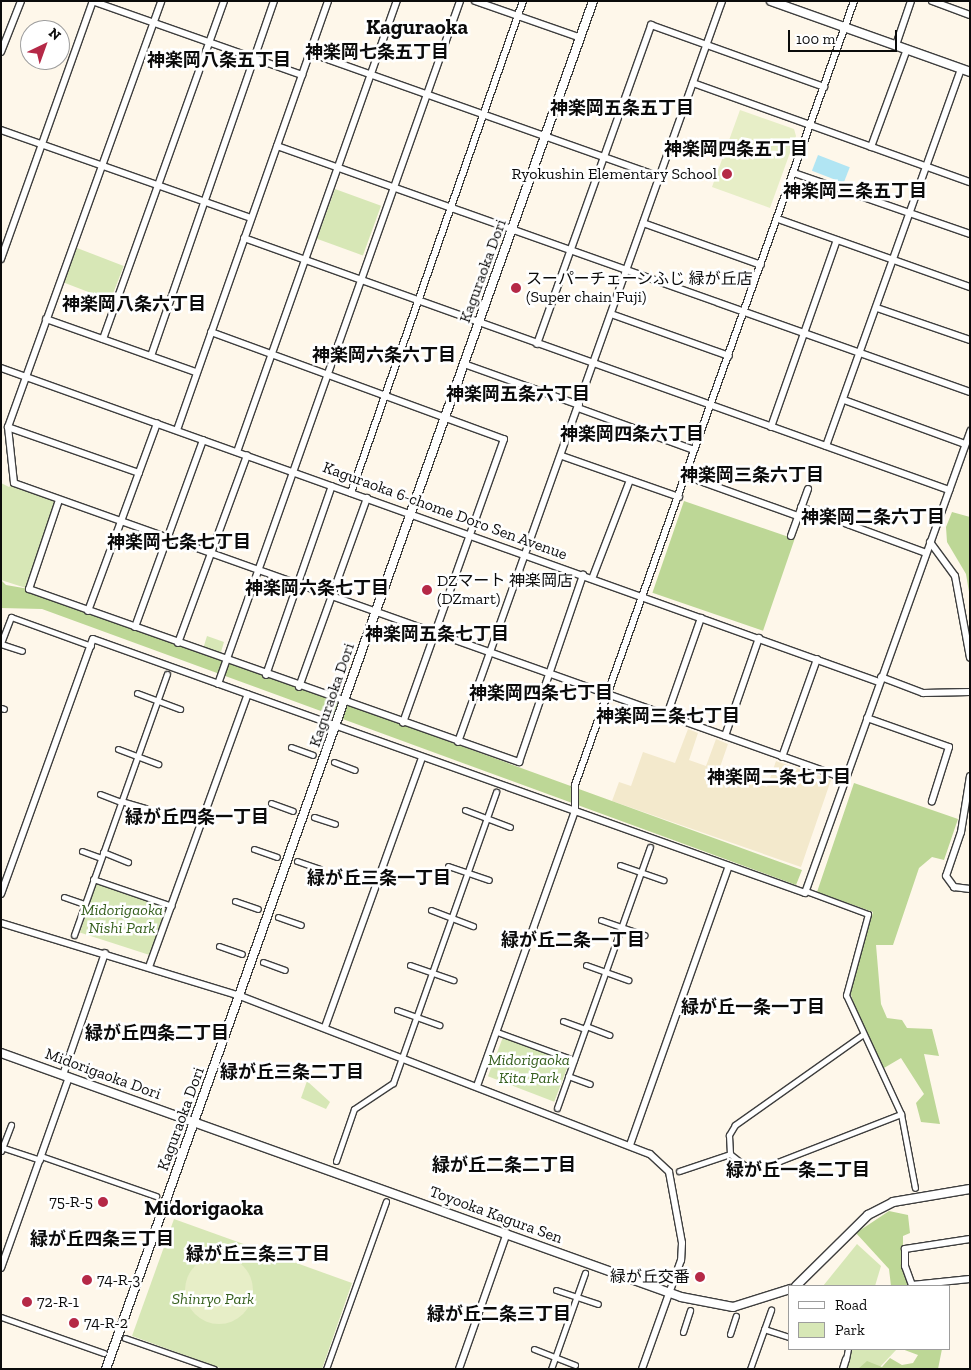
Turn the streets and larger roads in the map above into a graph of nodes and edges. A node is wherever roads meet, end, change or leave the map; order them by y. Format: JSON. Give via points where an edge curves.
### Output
{"nodes":[{"id":1,"x":20,"y":1,"type":"edge"},
{"id":2,"x":93,"y":1,"type":"edge"},
{"id":3,"x":161,"y":1,"type":"edge"},
{"id":4,"x":224,"y":1,"type":"edge"},
{"id":5,"x":274,"y":1,"type":"edge"},
{"id":6,"x":328,"y":1,"type":"edge"},
{"id":7,"x":398,"y":1,"type":"edge"},
{"id":8,"x":460,"y":1,"type":"edge"},
{"id":9,"x":475,"y":1,"type":"edge"},
{"id":10,"x":523,"y":1,"type":"edge"},
{"id":11,"x":593,"y":1,"type":"edge"},
{"id":12,"x":722,"y":1,"type":"edge"},
{"id":13,"x":772,"y":1,"type":"edge"},
{"id":14,"x":854,"y":1,"type":"edge"},
{"id":15,"x":911,"y":1,"type":"edge"},
{"id":16,"x":932,"y":1,"type":"edge"},
{"id":17,"x":970,"y":15,"type":"edge"},
{"id":18,"x":518,"y":17,"type":"junction"},
{"id":19,"x":153,"y":24,"type":"junction"},
{"id":20,"x":845,"y":27,"type":"junction"},
{"id":21,"x":580,"y":38,"type":"junction"},
{"id":22,"x":208,"y":43,"type":"junction"},
{"id":23,"x":896,"y":45,"type":"junction"},
{"id":24,"x":706,"y":46,"type":"junction"},
{"id":25,"x":907,"y":49,"type":"junction"},
{"id":26,"x":1,"y":52,"type":"edge"},
{"id":27,"x":310,"y":53,"type":"junction"},
{"id":28,"x":254,"y":58,"type":"junction"},
{"id":29,"x":961,"y":69,"type":"junction"},
{"id":30,"x":970,"y":72,"type":"edge"},
{"id":31,"x":371,"y":74,"type":"junction"},
{"id":32,"x":302,"y":75,"type":"junction"},
{"id":33,"x":693,"y":84,"type":"junction"},
{"id":34,"x":824,"y":86,"type":"junction"},
{"id":35,"x":427,"y":95,"type":"junction"},
{"id":36,"x":482,"y":114,"type":"junction"},
{"id":37,"x":811,"y":126,"type":"junction"},
{"id":38,"x":1,"y":130,"type":"edge"},
{"id":39,"x":544,"y":136,"type":"junction"},
{"id":40,"x":42,"y":144,"type":"junction"},
{"id":41,"x":276,"y":146,"type":"junction"},
{"id":42,"x":871,"y":147,"type":"junction"},
{"id":43,"x":604,"y":157,"type":"junction"},
{"id":44,"x":101,"y":165,"type":"junction"},
{"id":45,"x":926,"y":167,"type":"junction"},
{"id":46,"x":338,"y":168,"type":"junction"},
{"id":47,"x":794,"y":173,"type":"junction"},
{"id":48,"x":660,"y":177,"type":"junction"},
{"id":49,"x":970,"y":182,"type":"edge"},
{"id":50,"x":158,"y":185,"type":"junction"},
{"id":51,"x":394,"y":188,"type":"junction"},
{"id":52,"x":204,"y":201,"type":"junction"},
{"id":53,"x":449,"y":207,"type":"junction"},
{"id":54,"x":910,"y":213,"type":"junction"},
{"id":55,"x":251,"y":218,"type":"junction"},
{"id":56,"x":778,"y":219,"type":"junction"},
{"id":57,"x":643,"y":223,"type":"junction"},
{"id":58,"x":512,"y":229,"type":"junction"},
{"id":59,"x":970,"y":234,"type":"edge"},
{"id":60,"x":244,"y":238,"type":"junction"},
{"id":61,"x":837,"y":240,"type":"junction"},
{"id":62,"x":570,"y":250,"type":"junction"},
{"id":63,"x":1,"y":259,"type":"edge"},
{"id":64,"x":893,"y":260,"type":"junction"},
{"id":65,"x":305,"y":261,"type":"junction"},
{"id":66,"x":761,"y":265,"type":"junction"},
{"id":67,"x":626,"y":271,"type":"junction"},
{"id":68,"x":362,"y":280,"type":"junction"},
{"id":69,"x":970,"y":287,"type":"edge"},
{"id":70,"x":417,"y":300,"type":"junction"},
{"id":71,"x":877,"y":308,"type":"junction"},
{"id":72,"x":744,"y":313,"type":"junction"},
{"id":73,"x":612,"y":314,"type":"junction"},
{"id":74,"x":46,"y":319,"type":"junction"},
{"id":75,"x":479,"y":322,"type":"junction"},
{"id":76,"x":211,"y":332,"type":"junction"},
{"id":77,"x":804,"y":334,"type":"junction"},
{"id":78,"x":103,"y":340,"type":"junction"},
{"id":79,"x":970,"y":340,"type":"edge"},
{"id":80,"x":537,"y":344,"type":"junction"},
{"id":81,"x":860,"y":353,"type":"junction"},
{"id":82,"x":272,"y":354,"type":"junction"},
{"id":83,"x":151,"y":356,"type":"junction"},
{"id":84,"x":729,"y":356,"type":"junction"},
{"id":85,"x":464,"y":364,"type":"junction"},
{"id":86,"x":593,"y":364,"type":"junction"},
{"id":87,"x":1,"y":368,"type":"edge"},
{"id":88,"x":196,"y":372,"type":"junction"},
{"id":89,"x":328,"y":374,"type":"junction"},
{"id":90,"x":26,"y":377,"type":"junction"},
{"id":91,"x":970,"y":392,"type":"edge"},
{"id":92,"x":385,"y":394,"type":"junction"},
{"id":93,"x":844,"y":400,"type":"junction"},
{"id":94,"x":711,"y":406,"type":"junction"},
{"id":95,"x":578,"y":407,"type":"junction"},
{"id":96,"x":446,"y":417,"type":"junction"},
{"id":97,"x":157,"y":423,"type":"junction"},
{"id":98,"x":8,"y":427,"type":"junction"},
{"id":99,"x":772,"y":427,"type":"junction"},
{"id":100,"x":177,"y":430,"type":"junction"},
{"id":101,"x":970,"y":431,"type":"edge"},
{"id":102,"x":204,"y":440,"type":"junction"},
{"id":103,"x":967,"y":442,"type":"edge"},
{"id":104,"x":826,"y":446,"type":"junction"},
{"id":105,"x":694,"y":450,"type":"junction"},
{"id":106,"x":238,"y":452,"type":"junction"},
{"id":107,"x":247,"y":455,"type":"junction"},
{"id":108,"x":562,"y":456,"type":"junction"},
{"id":109,"x":293,"y":472,"type":"junction"},
{"id":110,"x":139,"y":473,"type":"junction"},
{"id":111,"x":686,"y":476,"type":"junction"},
{"id":112,"x":630,"y":480,"type":"junction"},
{"id":113,"x":332,"y":486,"type":"junction"},
{"id":114,"x":808,"y":489,"type":"dead end"},
{"id":115,"x":949,"y":490,"type":"junction"},
{"id":116,"x":351,"y":492,"type":"junction"},
{"id":117,"x":679,"y":497,"type":"junction"},
{"id":118,"x":367,"y":498,"type":"junction"},
{"id":119,"x":59,"y":500,"type":"junction"},
{"id":120,"x":801,"y":507,"type":"junction"},
{"id":121,"x":411,"y":514,"type":"junction"},
{"id":122,"x":798,"y":516,"type":"junction"},
{"id":123,"x":121,"y":521,"type":"junction"},
{"id":124,"x":470,"y":535,"type":"junction"},
{"id":125,"x":791,"y":536,"type":"dead end"},
{"id":126,"x":167,"y":538,"type":"junction"},
{"id":127,"x":930,"y":542,"type":"junction"},
{"id":128,"x":212,"y":553,"type":"junction"},
{"id":129,"x":926,"y":553,"type":"junction"},
{"id":130,"x":525,"y":555,"type":"junction"},
{"id":131,"x":259,"y":570,"type":"junction"},
{"id":132,"x":583,"y":575,"type":"junction"},
{"id":133,"x":592,"y":579,"type":"junction"},
{"id":134,"x":298,"y":584,"type":"junction"},
{"id":135,"x":332,"y":596,"type":"junction"},
{"id":136,"x":643,"y":597,"type":"junction"},
{"id":137,"x":88,"y":611,"type":"junction"},
{"id":138,"x":376,"y":612,"type":"junction"},
{"id":139,"x":701,"y":618,"type":"junction"},
{"id":140,"x":135,"y":627,"type":"junction"},
{"id":141,"x":436,"y":633,"type":"junction"},
{"id":142,"x":759,"y":638,"type":"junction"},
{"id":143,"x":1,"y":643,"type":"edge"},
{"id":144,"x":178,"y":643,"type":"junction"},
{"id":145,"x":91,"y":646,"type":"junction"},
{"id":146,"x":22,"y":651,"type":"dead end"},
{"id":147,"x":492,"y":653,"type":"junction"},
{"id":148,"x":970,"y":658,"type":"edge"},
{"id":149,"x":817,"y":659,"type":"junction"},
{"id":150,"x":226,"y":661,"type":"junction"},
{"id":151,"x":550,"y":673,"type":"junction"},
{"id":152,"x":167,"y":674,"type":"dead end"},
{"id":153,"x":266,"y":675,"type":"junction"},
{"id":154,"x":880,"y":679,"type":"junction"},
{"id":155,"x":218,"y":684,"type":"junction"},
{"id":156,"x":299,"y":687,"type":"junction"},
{"id":157,"x":970,"y":692,"type":"edge"},
{"id":158,"x":137,"y":693,"type":"dead end"},
{"id":159,"x":248,"y":694,"type":"junction"},
{"id":160,"x":608,"y":694,"type":"junction"},
{"id":161,"x":157,"y":700,"type":"junction"},
{"id":162,"x":344,"y":702,"type":"junction"},
{"id":163,"x":180,"y":708,"type":"dead end"},
{"id":164,"x":667,"y":715,"type":"junction"},
{"id":165,"x":867,"y":718,"type":"junction"},
{"id":166,"x":403,"y":723,"type":"junction"},
{"id":167,"x":335,"y":726,"type":"junction"},
{"id":168,"x":725,"y":736,"type":"junction"},
{"id":169,"x":458,"y":742,"type":"junction"},
{"id":170,"x":291,"y":747,"type":"dead end"},
{"id":171,"x":118,"y":749,"type":"dead end"},
{"id":172,"x":313,"y":755,"type":"dead end"},
{"id":173,"x":137,"y":756,"type":"junction"},
{"id":174,"x":422,"y":757,"type":"junction"},
{"id":175,"x":782,"y":757,"type":"junction"},
{"id":176,"x":334,"y":762,"type":"dead end"},
{"id":177,"x":158,"y":764,"type":"dead end"},
{"id":178,"x":355,"y":770,"type":"dead end"},
{"id":179,"x":970,"y":776,"type":"edge"},
{"id":180,"x":846,"y":779,"type":"junction"},
{"id":181,"x":496,"y":792,"type":"dead end"},
{"id":182,"x":100,"y":794,"type":"dead end"},
{"id":183,"x":121,"y":801,"type":"junction"},
{"id":184,"x":932,"y":801,"type":"dead end"},
{"id":185,"x":271,"y":803,"type":"dead end"},
{"id":186,"x":144,"y":808,"type":"dead end"},
{"id":187,"x":465,"y":810,"type":"dead end"},
{"id":188,"x":293,"y":811,"type":"dead end"},
{"id":189,"x":575,"y":811,"type":"junction"},
{"id":190,"x":314,"y":817,"type":"dead end"},
{"id":191,"x":487,"y":818,"type":"junction"},
{"id":192,"x":335,"y":824,"type":"dead end"},
{"id":193,"x":510,"y":827,"type":"dead end"},
{"id":194,"x":650,"y":847,"type":"dead end"},
{"id":195,"x":254,"y":849,"type":"dead end"},
{"id":196,"x":82,"y":851,"type":"dead end"},
{"id":197,"x":102,"y":855,"type":"junction"},
{"id":198,"x":277,"y":857,"type":"dead end"},
{"id":199,"x":297,"y":861,"type":"dead end"},
{"id":200,"x":128,"y":862,"type":"dead end"},
{"id":201,"x":620,"y":865,"type":"dead end"},
{"id":202,"x":448,"y":866,"type":"dead end"},
{"id":203,"x":729,"y":866,"type":"junction"},
{"id":204,"x":320,"y":870,"type":"dead end"},
{"id":205,"x":641,"y":872,"type":"junction"},
{"id":206,"x":468,"y":873,"type":"junction"},
{"id":207,"x":94,"y":879,"type":"junction"},
{"id":208,"x":489,"y":880,"type":"dead end"},
{"id":209,"x":662,"y":880,"type":"dead end"},
{"id":210,"x":970,"y":889,"type":"edge"},
{"id":211,"x":806,"y":891,"type":"junction"},
{"id":212,"x":1,"y":894,"type":"edge"},
{"id":213,"x":64,"y":897,"type":"dead end"},
{"id":214,"x":235,"y":901,"type":"dead end"},
{"id":215,"x":84,"y":904,"type":"junction"},
{"id":216,"x":172,"y":906,"type":"junction"},
{"id":217,"x":258,"y":909,"type":"dead end"},
{"id":218,"x":431,"y":910,"type":"dead end"},
{"id":219,"x":278,"y":917,"type":"dead end"},
{"id":220,"x":452,"y":918,"type":"junction"},
{"id":221,"x":601,"y":920,"type":"dead end"},
{"id":222,"x":1,"y":922,"type":"edge"},
{"id":223,"x":301,"y":924,"type":"dead end"},
{"id":224,"x":473,"y":926,"type":"dead end"},
{"id":225,"x":621,"y":927,"type":"junction"},
{"id":226,"x":74,"y":935,"type":"dead end"},
{"id":227,"x":644,"y":935,"type":"dead end"},
{"id":228,"x":219,"y":946,"type":"dead end"},
{"id":229,"x":105,"y":953,"type":"junction"},
{"id":230,"x":242,"y":954,"type":"dead end"},
{"id":231,"x":263,"y":962,"type":"dead end"},
{"id":232,"x":586,"y":964,"type":"dead end"},
{"id":233,"x":410,"y":965,"type":"dead end"},
{"id":234,"x":148,"y":967,"type":"junction"},
{"id":235,"x":284,"y":970,"type":"dead end"},
{"id":236,"x":432,"y":972,"type":"junction"},
{"id":237,"x":606,"y":972,"type":"junction"},
{"id":238,"x":453,"y":980,"type":"dead end"},
{"id":239,"x":628,"y":980,"type":"dead end"},
{"id":240,"x":240,"y":996,"type":"junction"},
{"id":241,"x":397,"y":1010,"type":"dead end"},
{"id":242,"x":417,"y":1017,"type":"junction"},
{"id":243,"x":563,"y":1021,"type":"dead end"},
{"id":244,"x":325,"y":1026,"type":"junction"},
{"id":245,"x":439,"y":1026,"type":"dead end"},
{"id":246,"x":585,"y":1028,"type":"junction"},
{"id":247,"x":497,"y":1032,"type":"junction"},
{"id":248,"x":608,"y":1035,"type":"dead end"},
{"id":249,"x":862,"y":1035,"type":"junction"},
{"id":250,"x":1,"y":1053,"type":"edge"},
{"id":251,"x":402,"y":1058,"type":"junction"},
{"id":252,"x":574,"y":1060,"type":"junction"},
{"id":253,"x":66,"y":1076,"type":"junction"},
{"id":254,"x":568,"y":1076,"type":"junction"},
{"id":255,"x":590,"y":1084,"type":"dead end"},
{"id":256,"x":477,"y":1086,"type":"junction"},
{"id":257,"x":557,"y":1108,"type":"dead end"},
{"id":258,"x":901,"y":1114,"type":"junction"},
{"id":259,"x":195,"y":1122,"type":"junction"},
{"id":260,"x":11,"y":1125,"type":"dead end"},
{"id":261,"x":630,"y":1145,"type":"junction"},
{"id":262,"x":2,"y":1148,"type":"edge"},
{"id":263,"x":730,"y":1154,"type":"junction"},
{"id":264,"x":40,"y":1158,"type":"junction"},
{"id":265,"x":336,"y":1161,"type":"dead end"},
{"id":266,"x":678,"y":1171,"type":"dead end"},
{"id":267,"x":915,"y":1188,"type":"dead end"},
{"id":268,"x":970,"y":1188,"type":"edge"},
{"id":269,"x":156,"y":1196,"type":"dead end"},
{"id":270,"x":386,"y":1201,"type":"dead end"},
{"id":271,"x":507,"y":1233,"type":"junction"},
{"id":272,"x":970,"y":1239,"type":"edge"},
{"id":273,"x":1,"y":1241,"type":"edge"},
{"id":274,"x":10,"y":1244,"type":"junction"},
{"id":275,"x":1,"y":1268,"type":"edge"},
{"id":276,"x":585,"y":1273,"type":"dead end"},
{"id":277,"x":970,"y":1279,"type":"edge"},
{"id":278,"x":797,"y":1285,"type":"edge"},
{"id":279,"x":556,"y":1290,"type":"dead end"},
{"id":280,"x":788,"y":1290,"type":"edge"},
{"id":281,"x":669,"y":1293,"type":"junction"},
{"id":282,"x":577,"y":1297,"type":"junction"},
{"id":283,"x":598,"y":1304,"type":"dead end"},
{"id":284,"x":690,"y":1310,"type":"dead end"},
{"id":285,"x":770,"y":1310,"type":"dead end"},
{"id":286,"x":736,"y":1316,"type":"dead end"},
{"id":287,"x":1,"y":1317,"type":"edge"},
{"id":288,"x":764,"y":1329,"type":"junction"},
{"id":289,"x":682,"y":1332,"type":"dead end"},
{"id":290,"x":730,"y":1334,"type":"dead end"},
{"id":291,"x":788,"y":1337,"type":"dead end"},
{"id":292,"x":125,"y":1338,"type":"dead end"},
{"id":293,"x":534,"y":1349,"type":"dead end"},
{"id":294,"x":848,"y":1350,"type":"edge"},
{"id":295,"x":104,"y":1353,"type":"dead end"},
{"id":296,"x":555,"y":1357,"type":"junction"},
{"id":297,"x":846,"y":1360,"type":"joint"},
{"id":298,"x":574,"y":1364,"type":"dead end"},
{"id":299,"x":329,"y":1368,"type":"edge"},
{"id":300,"x":106,"y":1369,"type":"edge"},
{"id":301,"x":214,"y":1369,"type":"edge"},
{"id":302,"x":459,"y":1369,"type":"edge"},
{"id":303,"x":551,"y":1369,"type":"edge"},
{"id":304,"x":642,"y":1369,"type":"edge"},
{"id":305,"x":750,"y":1369,"type":"edge"},
{"id":306,"x":843,"y":1369,"type":"edge"}],
"edges":[{"from":1,"to":26,"type":"street"},
{"from":2,"to":19,"type":"street"},
{"from":2,"to":40,"type":"street"},
{"from":3,"to":19,"type":"street"},
{"from":4,"to":22,"type":"street"},
{"from":5,"to":28,"type":"street"},
{"from":6,"to":27,"type":"street"},
{"from":7,"to":31,"type":"street"},
{"from":8,"to":35,"type":"street"},
{"from":9,"to":18,"type":"street"},
{"from":10,"to":18,"type":"street"},
{"from":11,"to":21,"type":"street","name":"Kaguraoka Dori"},
{"from":12,"to":24,"type":"street"},
{"from":13,"to":20,"type":"street"},
{"from":14,"to":20,"type":"street"},
{"from":15,"to":23,"type":"street"},
{"from":16,"to":17,"type":"street"},
{"from":18,"to":21,"type":"street"},
{"from":18,"to":36,"type":"street"},
{"from":19,"to":22,"type":"street"},
{"from":19,"to":44,"type":"street"},
{"from":20,"to":23,"type":"street"},
{"from":20,"to":34,"type":"street"},
{"from":21,"to":39,"type":"street","name":"Kaguraoka Dori"},
{"from":22,"to":28,"type":"street"},
{"from":22,"to":50,"type":"street"},
{"from":23,"to":25,"type":"street"},
{"from":24,"to":33,"type":"street"},
{"from":24,"to":34,"type":"street"},
{"from":24,"to":43,"type":"street","via":[[651,25]]},
{"from":25,"to":29,"type":"street"},
{"from":25,"to":42,"type":"street"},
{"from":27,"to":31,"type":"street"},
{"from":27,"to":32,"type":"street"},
{"from":28,"to":32,"type":"street"},
{"from":28,"to":52,"type":"street"},
{"from":29,"to":30,"type":"street"},
{"from":29,"to":45,"type":"street"},
{"from":31,"to":35,"type":"street"},
{"from":31,"to":46,"type":"street"},
{"from":32,"to":41,"type":"street"},
{"from":33,"to":37,"type":"street"},
{"from":33,"to":48,"type":"street"},
{"from":34,"to":37,"type":"street"},
{"from":35,"to":36,"type":"street"},
{"from":35,"to":51,"type":"street"},
{"from":36,"to":39,"type":"street"},
{"from":36,"to":53,"type":"street"},
{"from":37,"to":42,"type":"street"},
{"from":37,"to":47,"type":"street"},
{"from":38,"to":40,"type":"street"},
{"from":39,"to":43,"type":"street"},
{"from":39,"to":58,"type":"street","name":"Kaguraoka Dori"},
{"from":40,"to":44,"type":"street"},
{"from":40,"to":63,"type":"street"},
{"from":41,"to":46,"type":"street"},
{"from":41,"to":55,"type":"street"},
{"from":42,"to":45,"type":"street"},
{"from":43,"to":48,"type":"street"},
{"from":43,"to":62,"type":"street"},
{"from":44,"to":50,"type":"street"},
{"from":44,"to":74,"type":"street"},
{"from":45,"to":49,"type":"street"},
{"from":45,"to":54,"type":"street"},
{"from":46,"to":51,"type":"street"},
{"from":46,"to":65,"type":"street"},
{"from":47,"to":54,"type":"street"},
{"from":47,"to":56,"type":"street"},
{"from":48,"to":57,"type":"street"},
{"from":50,"to":52,"type":"street"},
{"from":50,"to":78,"type":"street"},
{"from":51,"to":53,"type":"street"},
{"from":51,"to":68,"type":"street"},
{"from":52,"to":55,"type":"street"},
{"from":52,"to":83,"type":"street"},
{"from":53,"to":58,"type":"street"},
{"from":53,"to":70,"type":"street"},
{"from":54,"to":59,"type":"street"},
{"from":54,"to":64,"type":"street"},
{"from":55,"to":60,"type":"street"},
{"from":56,"to":61,"type":"street"},
{"from":56,"to":66,"type":"street"},
{"from":57,"to":66,"type":"street"},
{"from":57,"to":67,"type":"street"},
{"from":58,"to":62,"type":"street"},
{"from":58,"to":75,"type":"street","name":"Kaguraoka Dori"},
{"from":60,"to":65,"type":"street"},
{"from":60,"to":76,"type":"street"},
{"from":61,"to":64,"type":"street"},
{"from":61,"to":77,"type":"street"},
{"from":62,"to":67,"type":"street"},
{"from":62,"to":80,"type":"street"},
{"from":64,"to":69,"type":"street"},
{"from":64,"to":71,"type":"street"},
{"from":65,"to":68,"type":"street"},
{"from":65,"to":82,"type":"street"},
{"from":66,"to":72,"type":"street"},
{"from":67,"to":72,"type":"street"},
{"from":67,"to":73,"type":"street"},
{"from":68,"to":70,"type":"street"},
{"from":68,"to":89,"type":"street"},
{"from":70,"to":75,"type":"street"},
{"from":70,"to":92,"type":"street"},
{"from":71,"to":79,"type":"street"},
{"from":71,"to":81,"type":"street"},
{"from":72,"to":77,"type":"street"},
{"from":72,"to":84,"type":"street"},
{"from":73,"to":84,"type":"street"},
{"from":73,"to":86,"type":"street"},
{"from":74,"to":78,"type":"street"},
{"from":74,"to":90,"type":"street"},
{"from":75,"to":80,"type":"street"},
{"from":75,"to":85,"type":"street","name":"Kaguraoka Dori"},
{"from":76,"to":82,"type":"street"},
{"from":76,"to":88,"type":"street"},
{"from":77,"to":81,"type":"street"},
{"from":77,"to":99,"type":"street"},
{"from":78,"to":83,"type":"street"},
{"from":80,"to":86,"type":"street"},
{"from":81,"to":91,"type":"street"},
{"from":81,"to":93,"type":"street"},
{"from":82,"to":89,"type":"street"},
{"from":82,"to":106,"type":"street"},
{"from":83,"to":88,"type":"street"},
{"from":84,"to":94,"type":"street"},
{"from":85,"to":95,"type":"street"},
{"from":85,"to":96,"type":"street","name":"Kaguraoka Dori"},
{"from":86,"to":94,"type":"street"},
{"from":86,"to":95,"type":"street"},
{"from":87,"to":90,"type":"street","name":"Kaguraoka 6-chome Doro Sen Avenue"},
{"from":88,"to":100,"type":"street"},
{"from":89,"to":92,"type":"street"},
{"from":89,"to":109,"type":"street"},
{"from":90,"to":97,"type":"street","name":"Kaguraoka 6-chome Doro Sen Avenue"},
{"from":90,"to":98,"type":"street"},
{"from":92,"to":96,"type":"street"},
{"from":92,"to":116,"type":"street"},
{"from":93,"to":103,"type":"street"},
{"from":93,"to":104,"type":"street"},
{"from":94,"to":99,"type":"street"},
{"from":94,"to":105,"type":"street"},
{"from":95,"to":105,"type":"street"},
{"from":95,"to":108,"type":"street"},
{"from":96,"to":121,"type":"street","name":"Kaguraoka Dori"},
{"from":96,"to":124,"type":"street","via":[[504,439]]},
{"from":97,"to":100,"type":"street","name":"Kaguraoka 6-chome Doro Sen Avenue"},
{"from":97,"to":110,"type":"street"},
{"from":98,"to":110,"type":"street"},
{"from":98,"to":119,"type":"street","via":[[14,483]]},
{"from":99,"to":104,"type":"street"},
{"from":100,"to":102,"type":"street","name":"Kaguraoka 6-chome Doro Sen Avenue"},
{"from":101,"to":103,"type":"street"},
{"from":102,"to":106,"type":"street","name":"Kaguraoka 6-chome Doro Sen Avenue"},
{"from":102,"to":126,"type":"street"},
{"from":103,"to":115,"type":"street"},
{"from":104,"to":115,"type":"street"},
{"from":105,"to":111,"type":"street"},
{"from":106,"to":107,"type":"street","name":"Kaguraoka 6-chome Doro Sen Avenue"},
{"from":107,"to":109,"type":"street","name":"Kaguraoka 6-chome Doro Sen Avenue"},
{"from":107,"to":128,"type":"street"},
{"from":108,"to":112,"type":"street"},
{"from":108,"to":130,"type":"street"},
{"from":109,"to":113,"type":"street","name":"Kaguraoka 6-chome Doro Sen Avenue"},
{"from":109,"to":131,"type":"street"},
{"from":110,"to":123,"type":"street"},
{"from":111,"to":117,"type":"street"},
{"from":111,"to":122,"type":"street"},
{"from":112,"to":117,"type":"street"},
{"from":112,"to":133,"type":"street"},
{"from":113,"to":116,"type":"street","name":"Kaguraoka 6-chome Doro Sen Avenue"},
{"from":113,"to":134,"type":"street"},
{"from":114,"to":120,"type":"street"},
{"from":115,"to":127,"type":"street"},
{"from":116,"to":118,"type":"street","name":"Kaguraoka 6-chome Doro Sen Avenue"},
{"from":117,"to":136,"type":"street"},
{"from":118,"to":121,"type":"street","name":"Kaguraoka 6-chome Doro Sen Avenue"},
{"from":118,"to":135,"type":"street"},
{"from":119,"to":123,"type":"street"},
{"from":119,"to":137,"type":"street","via":[[29,589]]},
{"from":120,"to":122,"type":"street"},
{"from":120,"to":129,"type":"street"},
{"from":121,"to":124,"type":"street","name":"Kaguraoka 6-chome Doro Sen Avenue"},
{"from":121,"to":138,"type":"street","name":"Kaguraoka Dori"},
{"from":122,"to":125,"type":"street"},
{"from":123,"to":126,"type":"street"},
{"from":123,"to":137,"type":"street"},
{"from":124,"to":130,"type":"street","name":"Kaguraoka 6-chome Doro Sen Avenue"},
{"from":124,"to":141,"type":"street"},
{"from":126,"to":128,"type":"street"},
{"from":126,"to":140,"type":"street"},
{"from":127,"to":129,"type":"street"},
{"from":127,"to":148,"type":"street","via":[[955,576]]},
{"from":128,"to":131,"type":"street"},
{"from":128,"to":144,"type":"street"},
{"from":129,"to":154,"type":"street"},
{"from":130,"to":132,"type":"street","name":"Kaguraoka 6-chome Doro Sen Avenue"},
{"from":130,"to":147,"type":"street"},
{"from":131,"to":134,"type":"street"},
{"from":131,"to":150,"type":"street"},
{"from":132,"to":133,"type":"street","name":"Kaguraoka 6-chome Doro Sen Avenue"},
{"from":132,"to":151,"type":"street"},
{"from":133,"to":136,"type":"street","name":"Kaguraoka 6-chome Doro Sen Avenue"},
{"from":134,"to":135,"type":"street"},
{"from":134,"to":153,"type":"street"},
{"from":135,"to":138,"type":"street"},
{"from":135,"to":156,"type":"street"},
{"from":136,"to":139,"type":"street","name":"Kaguraoka 6-chome Doro Sen Avenue"},
{"from":136,"to":160,"type":"street"},
{"from":137,"to":140,"type":"street"},
{"from":138,"to":141,"type":"street"},
{"from":138,"to":162,"type":"street","name":"Kaguraoka Dori"},
{"from":139,"to":142,"type":"street","name":"Kaguraoka 6-chome Doro Sen Avenue"},
{"from":139,"to":164,"type":"street"},
{"from":140,"to":144,"type":"street"},
{"from":141,"to":147,"type":"street"},
{"from":141,"to":166,"type":"street"},
{"from":142,"to":149,"type":"street","name":"Kaguraoka 6-chome Doro Sen Avenue"},
{"from":142,"to":168,"type":"street"},
{"from":143,"to":145,"type":"street","via":[[10,617]]},
{"from":143,"to":146,"type":"street"},
{"from":144,"to":150,"type":"street"},
{"from":145,"to":155,"type":"street","via":[[93,639]]},
{"from":145,"to":212,"type":"street"},
{"from":147,"to":151,"type":"street"},
{"from":147,"to":169,"type":"street"},
{"from":149,"to":154,"type":"street","name":"Kaguraoka 6-chome Doro Sen Avenue"},
{"from":149,"to":175,"type":"street"},
{"from":150,"to":153,"type":"street"},
{"from":150,"to":155,"type":"street"},
{"from":151,"to":160,"type":"street"},
{"from":151,"to":169,"type":"street","via":[[519,762]]},
{"from":152,"to":161,"type":"street"},
{"from":153,"to":156,"type":"street"},
{"from":154,"to":157,"type":"street","name":"Kaguraoka 6-chome Doro Sen Avenue","via":[[923,693]]},
{"from":154,"to":165,"type":"street"},
{"from":155,"to":159,"type":"street"},
{"from":156,"to":162,"type":"street"},
{"from":158,"to":161,"type":"street"},
{"from":159,"to":167,"type":"street"},
{"from":159,"to":216,"type":"street"},
{"from":160,"to":164,"type":"street"},
{"from":160,"to":189,"type":"street","via":[[575,784]]},
{"from":161,"to":163,"type":"street"},
{"from":161,"to":173,"type":"street"},
{"from":162,"to":166,"type":"street"},
{"from":162,"to":167,"type":"street","name":"Kaguraoka Dori"},
{"from":164,"to":168,"type":"street"},
{"from":165,"to":180,"type":"street"},
{"from":165,"to":184,"type":"street","via":[[949,747]]},
{"from":166,"to":169,"type":"street"},
{"from":167,"to":174,"type":"street"},
{"from":167,"to":240,"type":"street","name":"Kaguraoka Dori"},
{"from":168,"to":175,"type":"street"},
{"from":170,"to":172,"type":"street"},
{"from":171,"to":173,"type":"street"},
{"from":173,"to":177,"type":"street"},
{"from":173,"to":183,"type":"street"},
{"from":174,"to":189,"type":"street"},
{"from":174,"to":244,"type":"street"},
{"from":175,"to":180,"type":"street"},
{"from":176,"to":178,"type":"street"},
{"from":179,"to":210,"type":"street","via":[[961,832],[946,876],[954,886]]},
{"from":180,"to":211,"type":"street"},
{"from":181,"to":191,"type":"street"},
{"from":182,"to":183,"type":"street"},
{"from":183,"to":186,"type":"street"},
{"from":183,"to":197,"type":"street"},
{"from":185,"to":188,"type":"street"},
{"from":187,"to":191,"type":"street"},
{"from":189,"to":203,"type":"street"},
{"from":189,"to":247,"type":"street"},
{"from":190,"to":192,"type":"street"},
{"from":191,"to":193,"type":"street"},
{"from":191,"to":206,"type":"street"},
{"from":194,"to":205,"type":"street"},
{"from":195,"to":198,"type":"street"},
{"from":196,"to":197,"type":"street"},
{"from":197,"to":200,"type":"street"},
{"from":197,"to":207,"type":"street"},
{"from":199,"to":204,"type":"street"},
{"from":201,"to":205,"type":"street"},
{"from":202,"to":206,"type":"street"},
{"from":203,"to":211,"type":"street"},
{"from":203,"to":261,"type":"street"},
{"from":205,"to":209,"type":"street"},
{"from":205,"to":225,"type":"street"},
{"from":206,"to":208,"type":"street"},
{"from":206,"to":220,"type":"street"},
{"from":207,"to":215,"type":"street"},
{"from":207,"to":216,"type":"street"},
{"from":211,"to":249,"type":"street","via":[[868,914],[846,981],[849,1008]]},
{"from":213,"to":215,"type":"street"},
{"from":214,"to":217,"type":"street"},
{"from":215,"to":226,"type":"street"},
{"from":216,"to":234,"type":"street"},
{"from":218,"to":220,"type":"street"},
{"from":219,"to":223,"type":"street"},
{"from":220,"to":224,"type":"street"},
{"from":220,"to":236,"type":"street"},
{"from":221,"to":225,"type":"street"},
{"from":222,"to":229,"type":"street"},
{"from":225,"to":227,"type":"street"},
{"from":225,"to":237,"type":"street"},
{"from":228,"to":230,"type":"street"},
{"from":229,"to":234,"type":"street"},
{"from":229,"to":253,"type":"street"},
{"from":231,"to":235,"type":"street"},
{"from":232,"to":237,"type":"street"},
{"from":233,"to":236,"type":"street"},
{"from":234,"to":240,"type":"street"},
{"from":236,"to":238,"type":"street"},
{"from":236,"to":242,"type":"street"},
{"from":237,"to":239,"type":"street"},
{"from":237,"to":246,"type":"street"},
{"from":240,"to":244,"type":"street"},
{"from":240,"to":259,"type":"street","name":"Kaguraoka Dori"},
{"from":241,"to":242,"type":"street"},
{"from":242,"to":245,"type":"street"},
{"from":242,"to":251,"type":"street"},
{"from":243,"to":246,"type":"street"},
{"from":244,"to":251,"type":"street"},
{"from":246,"to":248,"type":"street"},
{"from":246,"to":252,"type":"street"},
{"from":247,"to":252,"type":"street"},
{"from":247,"to":256,"type":"street"},
{"from":249,"to":258,"type":"street"},
{"from":249,"to":263,"type":"street","via":[[735,1125],[729,1135]]},
{"from":250,"to":253,"type":"street","name":"Midorigaoka Dori"},
{"from":251,"to":256,"type":"street"},
{"from":251,"to":265,"type":"street","via":[[393,1084],[354,1109]]},
{"from":252,"to":254,"type":"street"},
{"from":253,"to":259,"type":"street","name":"Midorigaoka Dori"},
{"from":253,"to":264,"type":"street"},
{"from":254,"to":255,"type":"street"},
{"from":254,"to":257,"type":"street"},
{"from":256,"to":261,"type":"street"},
{"from":258,"to":263,"type":"street","via":[[767,1166],[748,1168]]},
{"from":258,"to":267,"type":"street"},
{"from":259,"to":271,"type":"street","name":"Toyooka Kagura Sen"},
{"from":259,"to":300,"type":"street","name":"Kaguraoka Dori"},
{"from":260,"to":262,"type":"street"},
{"from":261,"to":281,"type":"street","via":[[650,1154],[668,1172],[682,1243]]},
{"from":262,"to":264,"type":"street"},
{"from":263,"to":266,"type":"street"},
{"from":264,"to":269,"type":"street"},
{"from":264,"to":274,"type":"street"},
{"from":268,"to":278,"type":"street","via":[[893,1202],[868,1215]]},
{"from":270,"to":299,"type":"street"},
{"from":271,"to":281,"type":"street","name":"Toyooka Kagura Sen"},
{"from":271,"to":302,"type":"street"},
{"from":272,"to":277,"type":"street","via":[[905,1249],[905,1266],[912,1285]]},
{"from":273,"to":274,"type":"street"},
{"from":274,"to":275,"type":"street"},
{"from":276,"to":282,"type":"street"},
{"from":279,"to":282,"type":"street"},
{"from":280,"to":281,"type":"street","name":"Toyooka Kagura Sen","via":[[733,1307]]},
{"from":281,"to":304,"type":"street"},
{"from":282,"to":283,"type":"street"},
{"from":282,"to":296,"type":"street"},
{"from":284,"to":289,"type":"street"},
{"from":285,"to":288,"type":"street"},
{"from":286,"to":290,"type":"street"},
{"from":287,"to":295,"type":"street"},
{"from":288,"to":291,"type":"street"},
{"from":288,"to":305,"type":"street"},
{"from":292,"to":301,"type":"street"},
{"from":293,"to":296,"type":"street"},
{"from":294,"to":297,"type":"street"},
{"from":296,"to":298,"type":"street"},
{"from":296,"to":303,"type":"street"},
{"from":297,"to":306,"type":"street"}]}
